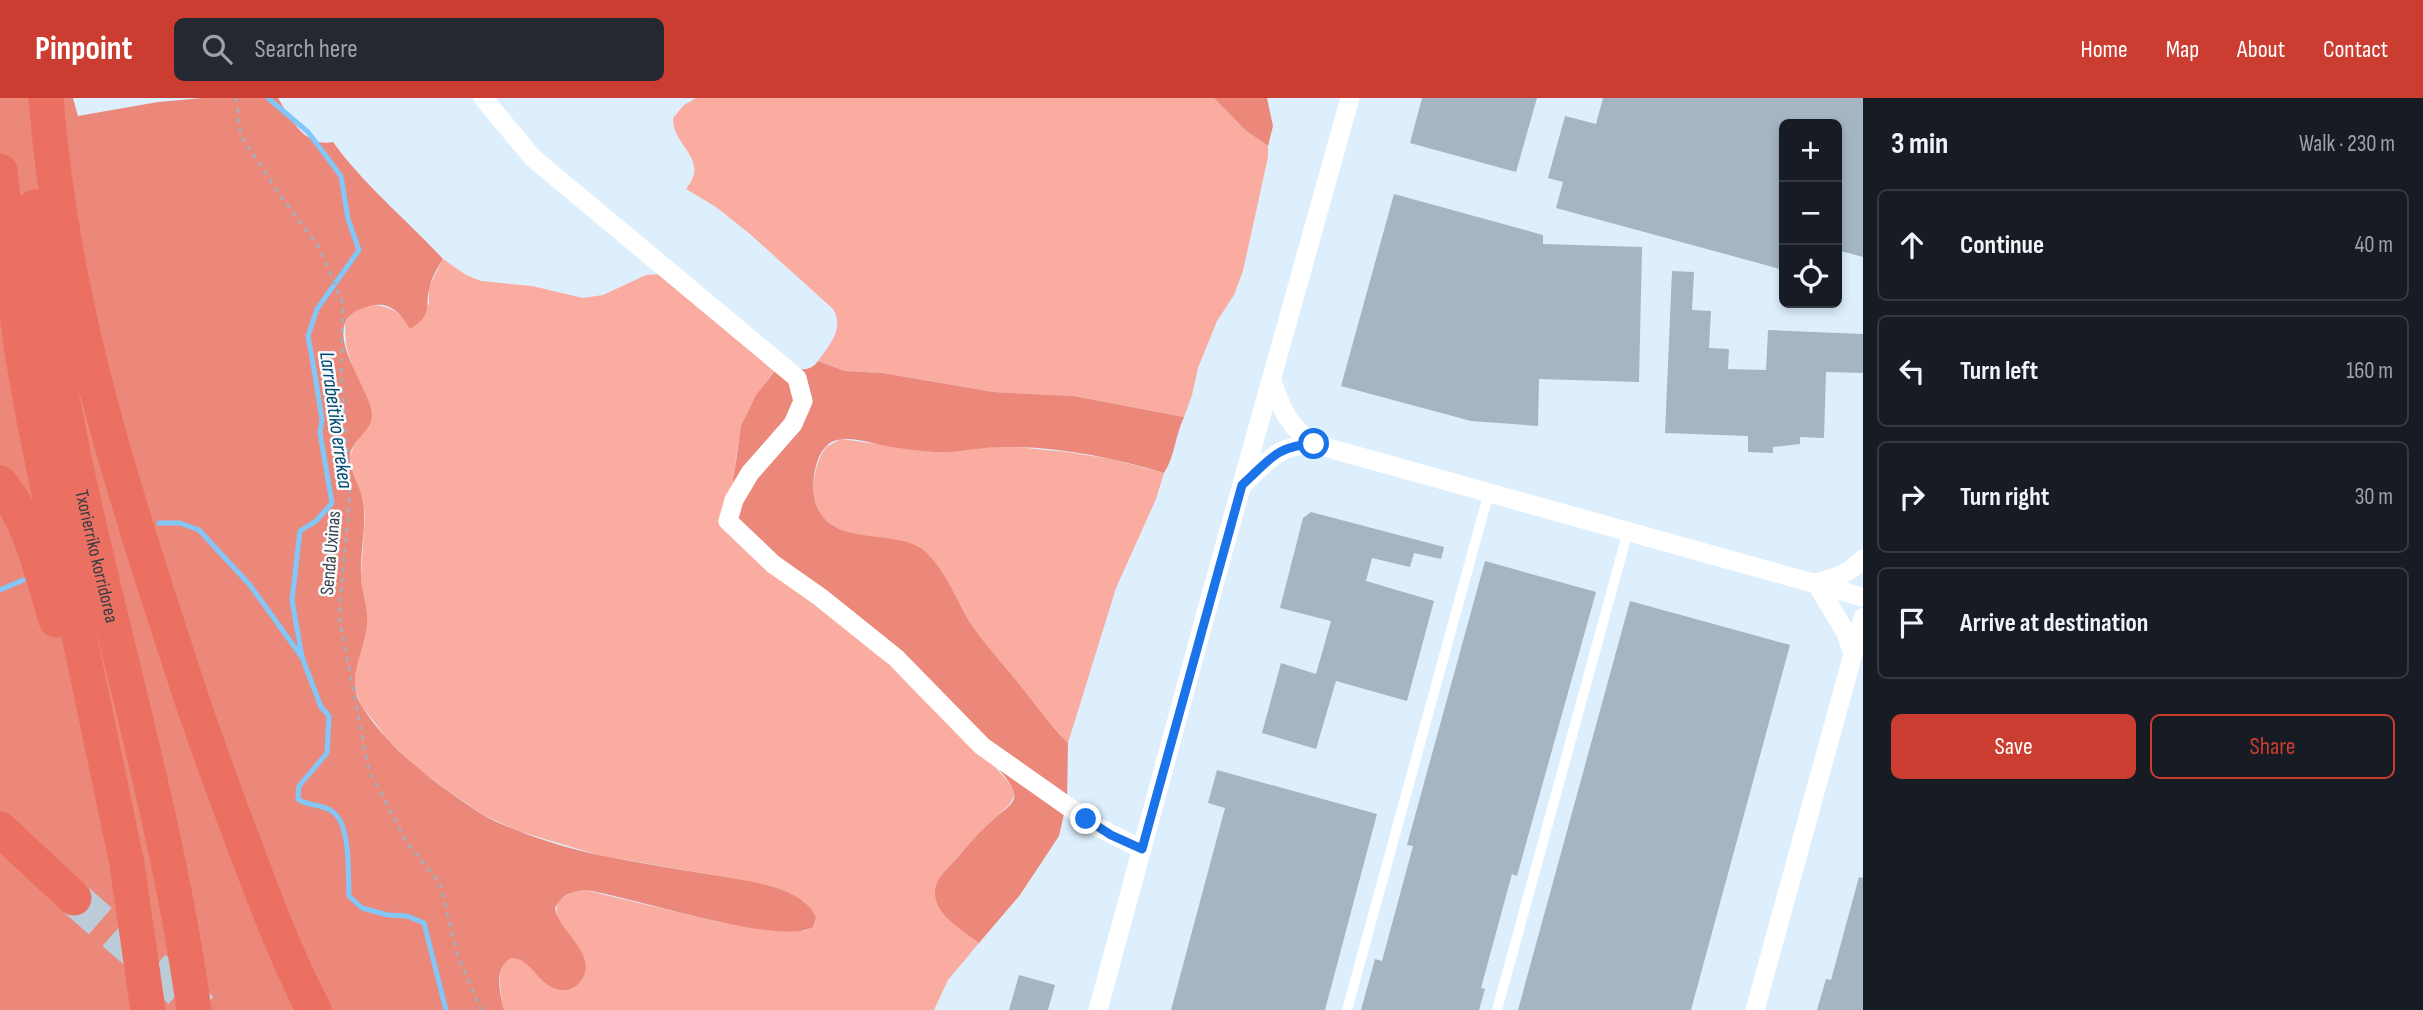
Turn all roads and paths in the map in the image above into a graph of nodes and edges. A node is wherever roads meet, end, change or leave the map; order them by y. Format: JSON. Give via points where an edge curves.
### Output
{"nodes":[{"id":1,"x":27,"y":98,"type":"edge"},
{"id":2,"x":46,"y":98,"type":"edge"},
{"id":3,"x":236,"y":98,"type":"edge"},
{"id":4,"x":483,"y":98,"type":"edge"},
{"id":5,"x":1350,"y":98,"type":"edge"},
{"id":6,"x":0,"y":171,"type":"edge"},
{"id":7,"x":1271,"y":379,"type":"junction"},
{"id":8,"x":1257,"y":429,"type":"junction"},
{"id":9,"x":1294,"y":437,"type":"junction"},
{"id":10,"x":0,"y":483,"type":"edge"},
{"id":11,"x":1242,"y":485,"type":"junction"},
{"id":12,"x":1489,"y":492,"type":"junction"},
{"id":13,"x":1628,"y":530,"type":"junction"},
{"id":14,"x":1863,"y":559,"type":"edge"},
{"id":15,"x":1816,"y":583,"type":"junction"},
{"id":16,"x":1863,"y":597,"type":"edge"},
{"id":17,"x":1863,"y":618,"type":"edge"},
{"id":18,"x":1853,"y":654,"type":"junction"},
{"id":19,"x":111,"y":790,"type":"junction"},
{"id":20,"x":0,"y":829,"type":"edge"},
{"id":21,"x":1142,"y":849,"type":"junction"},
{"id":22,"x":74,"y":898,"type":"tunnel mouth"},
{"id":23,"x":148,"y":1010,"type":"edge"},
{"id":24,"x":194,"y":1010,"type":"edge"},
{"id":25,"x":314,"y":1010,"type":"edge"},
{"id":26,"x":481,"y":1010,"type":"edge"},
{"id":27,"x":1098,"y":1010,"type":"edge"},
{"id":28,"x":1348,"y":1010,"type":"edge"},
{"id":29,"x":1497,"y":1010,"type":"edge"},
{"id":30,"x":1755,"y":1010,"type":"edge"}],
"edges":[{"from":1,"to":24,"type":"highway","name":"Txorierriko korridorea","via":[[38,233],[60,386],[176,892]]},
{"from":2,"to":25,"type":"highway","via":[[64,248],[106,429],[212,758],[263,896]]},
{"from":3,"to":26,"type":"path","name":"Senda Uxinas","via":[[241,136],[319,247],[343,304],[341,371],[350,492],[339,617],[369,770],[407,843],[440,883],[457,954]]},
{"from":4,"to":21,"type":"street","via":[[533,158],[797,378],[803,401],[793,424],[750,473],[728,521],[773,564],[896,658],[982,746],[1097,827]]},
{"from":5,"to":7,"type":"street"},
{"from":6,"to":19,"type":"highway","name":"Txorierriko korridorea","via":[[28,386]]},
{"from":7,"to":8,"type":"street"},
{"from":7,"to":9,"type":"street"},
{"from":8,"to":9,"type":"street","via":[[1271,426]]},
{"from":8,"to":11,"type":"street"},
{"from":9,"to":11,"type":"street"},
{"from":9,"to":12,"type":"street"},
{"from":10,"to":19,"type":"highway","via":[[32,546]]},
{"from":11,"to":21,"type":"street"},
{"from":12,"to":13,"type":"street"},
{"from":12,"to":28,"type":"lane"},
{"from":13,"to":15,"type":"street"},
{"from":13,"to":29,"type":"lane"},
{"from":14,"to":15,"type":"street","via":[[1838,578]]},
{"from":15,"to":16,"type":"street"},
{"from":15,"to":18,"type":"street"},
{"from":17,"to":18,"type":"street"},
{"from":18,"to":30,"type":"street"},
{"from":19,"to":23,"type":"highway","name":"Txorierriko korridorea"},
{"from":20,"to":22,"type":"highway"},
{"from":21,"to":27,"type":"street"}]}
